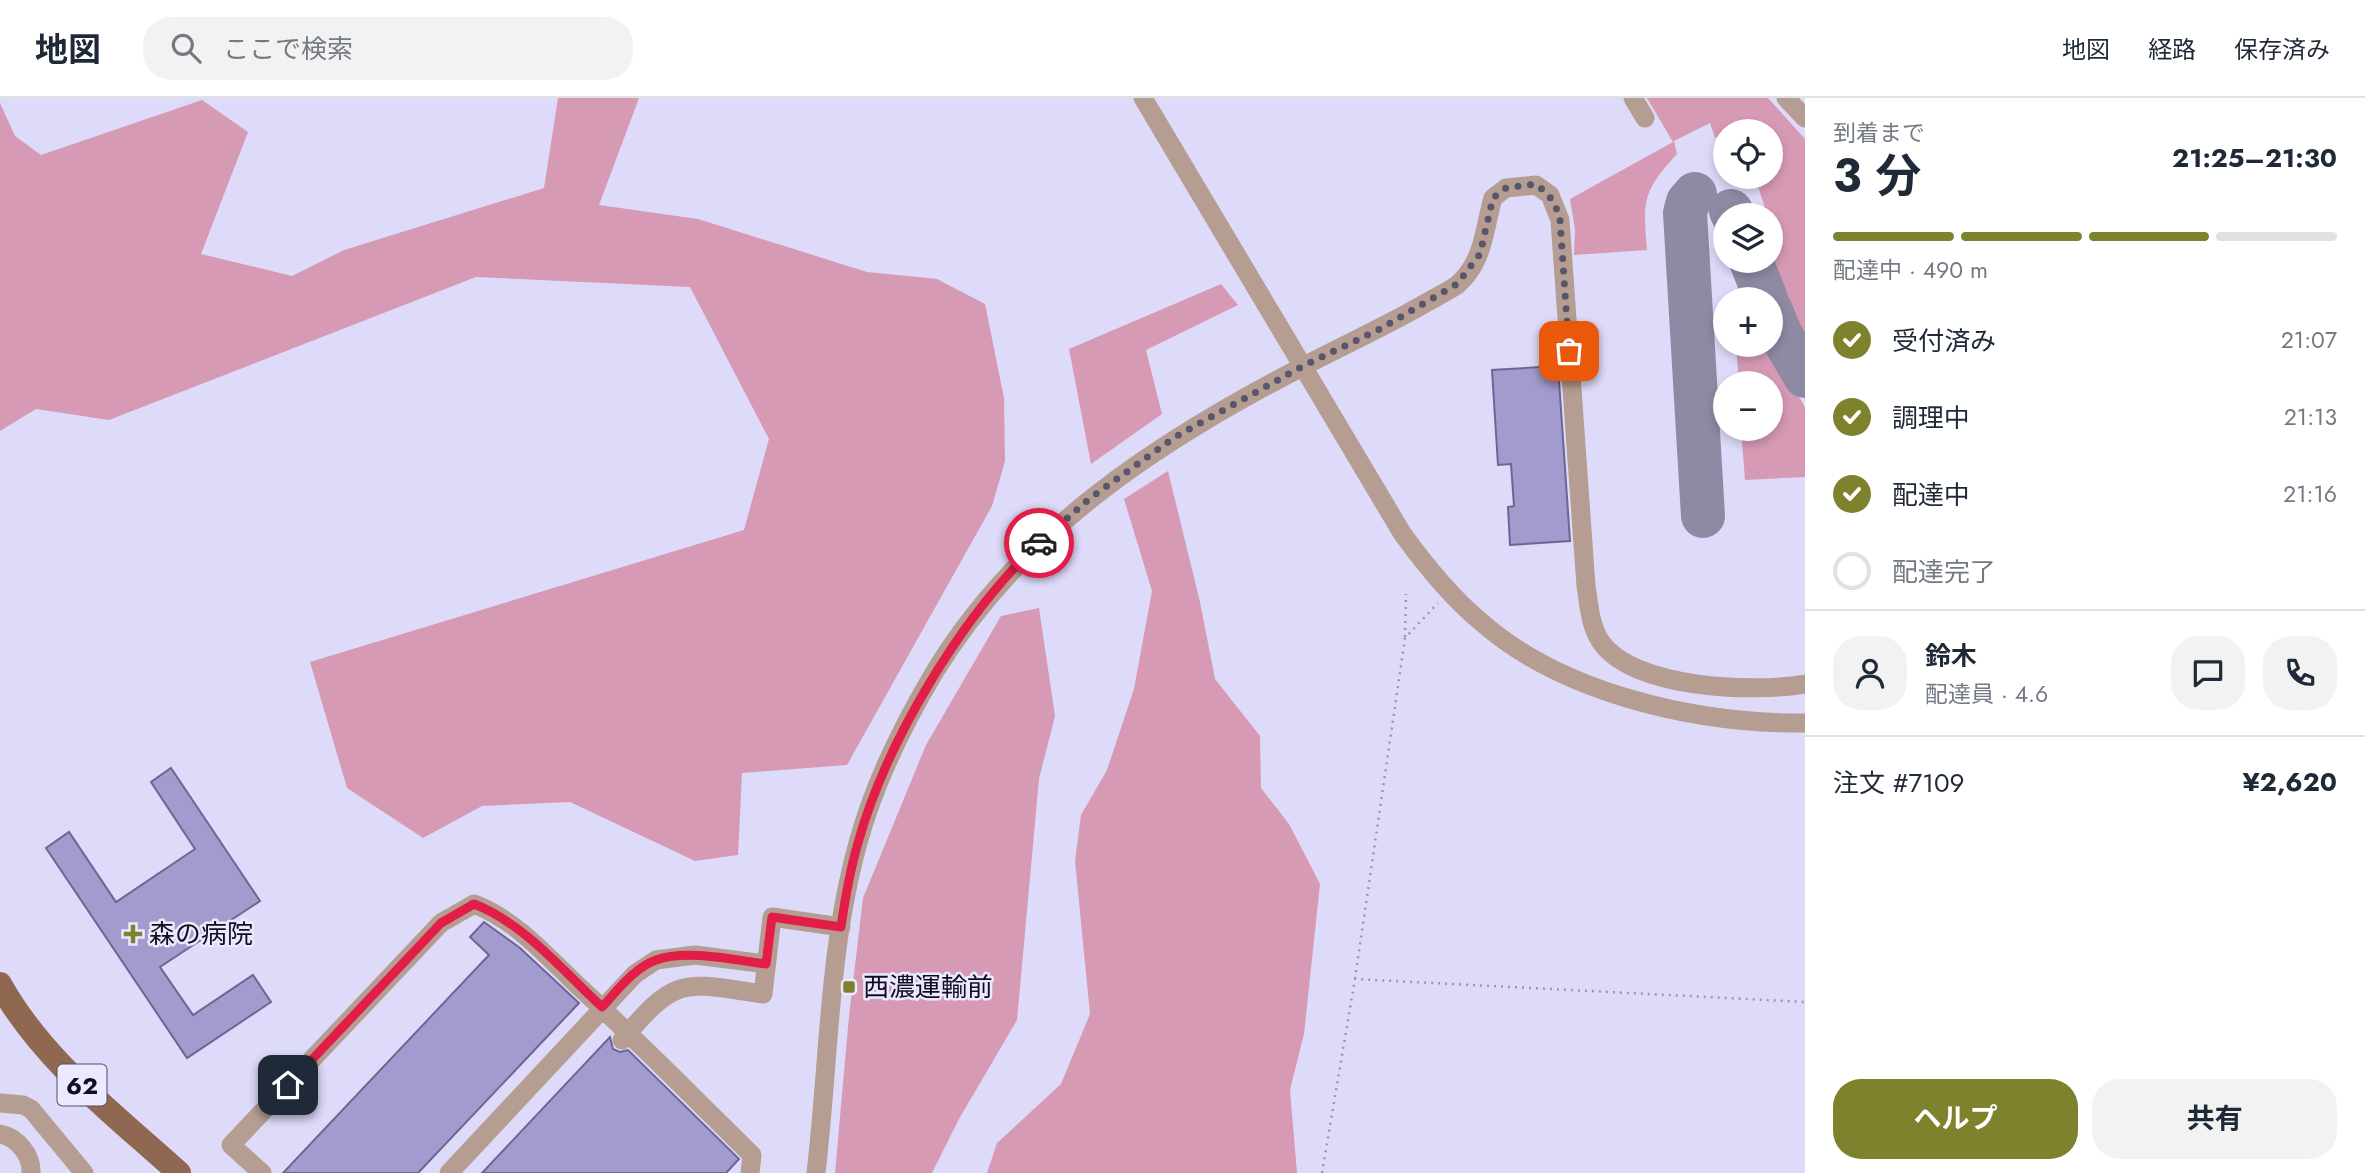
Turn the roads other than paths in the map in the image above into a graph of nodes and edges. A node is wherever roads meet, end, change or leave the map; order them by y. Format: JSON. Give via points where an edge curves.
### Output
{"nodes":[{"id":1,"x":1143,"y":98,"type":"edge"},
{"id":2,"x":1633,"y":98,"type":"edge"},
{"id":3,"x":1786,"y":98,"type":"edge"},
{"id":4,"x":1645,"y":118,"type":"dead end"},
{"id":5,"x":1805,"y":118,"type":"edge"},
{"id":6,"x":1303,"y":366,"type":"junction"},
{"id":7,"x":1805,"y":684,"type":"edge"},
{"id":8,"x":1805,"y":723,"type":"edge"},
{"id":9,"x":841,"y":927,"type":"junction"},
{"id":10,"x":766,"y":964,"type":"junction"},
{"id":11,"x":0,"y":984,"type":"edge"},
{"id":12,"x":602,"y":1007,"type":"junction"},
{"id":13,"x":622,"y":1040,"type":"dead end"},
{"id":14,"x":0,"y":1103,"type":"edge"},
{"id":15,"x":0,"y":1134,"type":"edge"},
{"id":16,"x":30,"y":1173,"type":"edge"},
{"id":17,"x":84,"y":1173,"type":"edge"},
{"id":18,"x":178,"y":1173,"type":"edge"},
{"id":19,"x":262,"y":1173,"type":"edge"},
{"id":20,"x":449,"y":1173,"type":"edge"},
{"id":21,"x":750,"y":1173,"type":"edge"},
{"id":22,"x":816,"y":1173,"type":"edge"}],
"edges":[{"from":1,"to":6,"type":"street"},
{"from":2,"to":4,"type":"street"},
{"from":3,"to":5,"type":"street"},
{"from":6,"to":7,"type":"street","via":[[1380,329],[1457,284],[1480,254],[1493,198],[1506,188],[1535,184],[1542,188],[1550,195],[1560,220],[1586,586],[1591,620],[1602,643],[1643,672],[1666,678],[1742,687]]},
{"from":6,"to":8,"type":"street","via":[[1402,533],[1447,589],[1480,622],[1518,650],[1600,690],[1635,701],[1695,715]]},
{"from":6,"to":9,"type":"street","via":[[1175,437],[1122,474],[1063,521],[994,592],[935,672],[872,798]]},
{"from":9,"to":10,"type":"street","via":[[772,917]]},
{"from":9,"to":22,"type":"street"},
{"from":10,"to":12,"type":"street","via":[[695,955],[656,960]]},
{"from":10,"to":13,"type":"street","via":[[762,994],[679,986],[652,1004]]},
{"from":11,"to":18,"type":"main road","number":"62","via":[[15,1012],[64,1069]]},
{"from":12,"to":19,"type":"street","via":[[529,940],[491,910],[474,904],[441,923],[231,1145]]},
{"from":12,"to":20,"type":"street"},
{"from":12,"to":21,"type":"street","via":[[752,1154]]},
{"from":14,"to":17,"type":"street","via":[[31,1109]]},
{"from":15,"to":16,"type":"street","via":[[17,1142],[26,1153],[32,1164]]}]}
